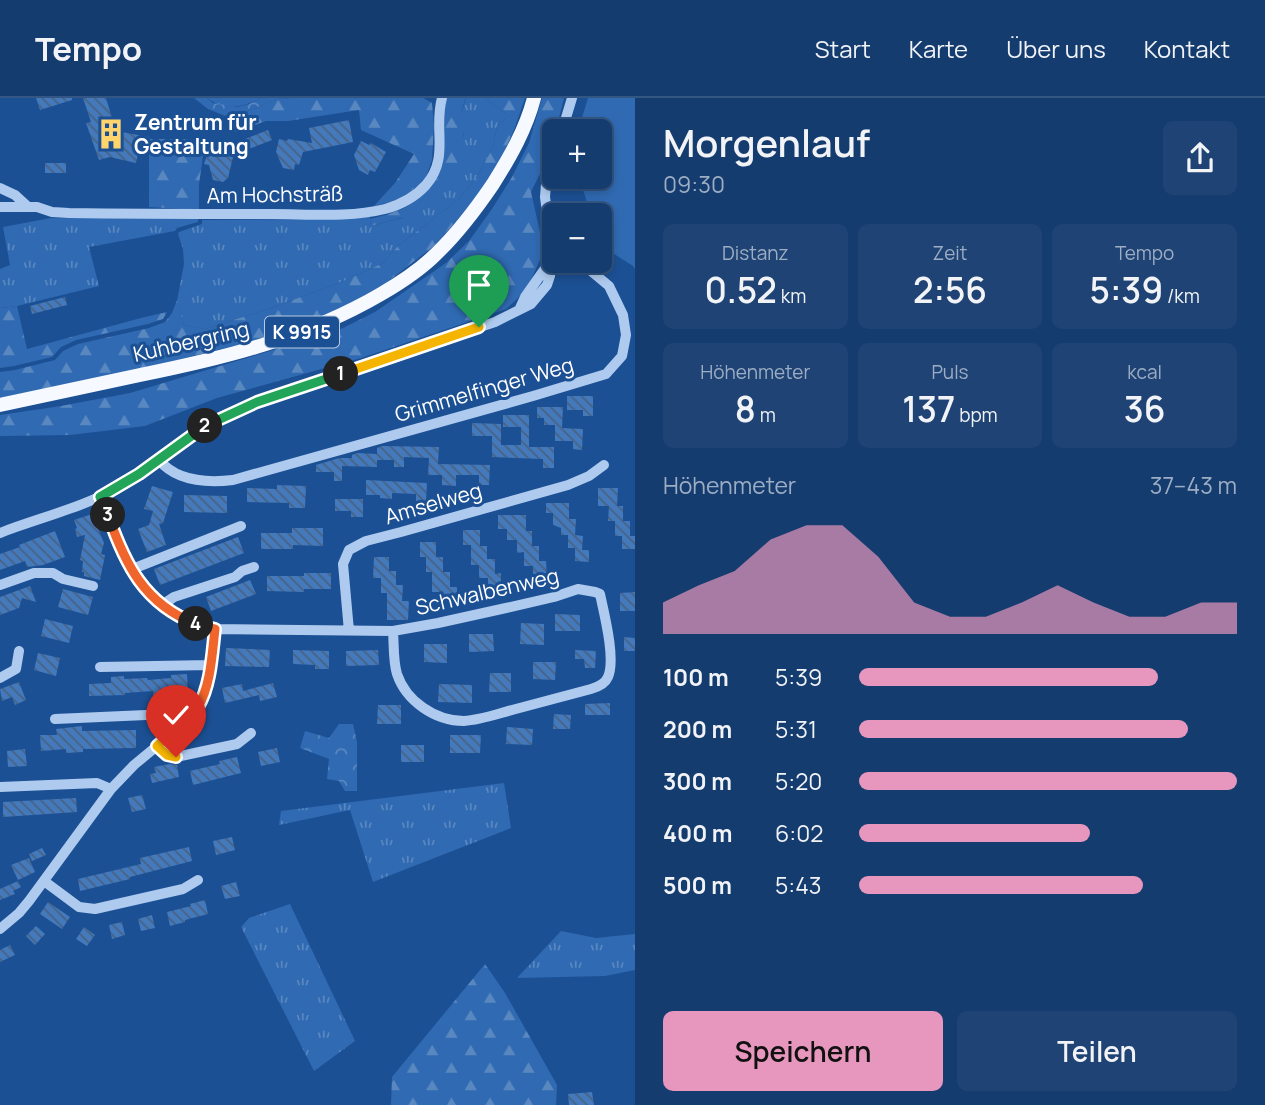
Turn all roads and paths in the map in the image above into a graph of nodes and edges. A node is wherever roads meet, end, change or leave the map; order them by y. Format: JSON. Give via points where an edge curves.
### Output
{"nodes":[{"id":1,"x":442,"y":98,"type":"edge"},
{"id":2,"x":534,"y":98,"type":"edge"},
{"id":3,"x":572,"y":98,"type":"edge"},
{"id":4,"x":566,"y":119,"type":"edge"},
{"id":5,"x":0,"y":187,"type":"edge"},
{"id":6,"x":27,"y":206,"type":"junction"},
{"id":7,"x":0,"y":207,"type":"edge"},
{"id":8,"x":550,"y":273,"type":"edge"},
{"id":9,"x":593,"y":273,"type":"edge"},
{"id":10,"x":626,"y":335,"type":"junction"},
{"id":11,"x":635,"y":345,"type":"edge"},
{"id":12,"x":0,"y":405,"type":"edge"},
{"id":13,"x":159,"y":460,"type":"junction"},
{"id":14,"x":604,"y":465,"type":"dead end"},
{"id":15,"x":100,"y":497,"type":"junction"},
{"id":16,"x":241,"y":526,"type":"dead end"},
{"id":17,"x":0,"y":533,"type":"edge"},
{"id":18,"x":254,"y":567,"type":"dead end"},
{"id":19,"x":131,"y":570,"type":"junction"},
{"id":20,"x":0,"y":585,"type":"edge"},
{"id":21,"x":93,"y":586,"type":"dead end"},
{"id":22,"x":162,"y":605,"type":"junction"},
{"id":23,"x":215,"y":629,"type":"junction"},
{"id":24,"x":349,"y":631,"type":"junction"},
{"id":25,"x":393,"y":631,"type":"junction"},
{"id":26,"x":19,"y":650,"type":"dead end"},
{"id":27,"x":107,"y":655,"type":"dead end"},
{"id":28,"x":210,"y":665,"type":"junction"},
{"id":29,"x":0,"y":678,"type":"edge"},
{"id":30,"x":55,"y":719,"type":"dead end"},
{"id":31,"x":186,"y":722,"type":"junction"},
{"id":32,"x":251,"y":733,"type":"dead end"},
{"id":33,"x":157,"y":746,"type":"junction"},
{"id":34,"x":0,"y":787,"type":"edge"},
{"id":35,"x":111,"y":789,"type":"junction"},
{"id":36,"x":198,"y":880,"type":"dead end"},
{"id":37,"x":44,"y":881,"type":"junction"},
{"id":38,"x":0,"y":929,"type":"edge"}],
"edges":[{"from":1,"to":6,"type":"street","name":"Am Hochsträß","via":[[438,166],[413,196],[384,209],[340,214],[199,215],[68,213]]},
{"from":2,"to":12,"type":"main road","name":"Kuhbergring","number":"K 9915","via":[[509,159],[460,228],[435,256],[362,306],[249,351]]},
{"from":3,"to":4,"type":"street"},
{"from":5,"to":6,"type":"street","name":"Am Hochsträß"},
{"from":6,"to":7,"type":"street","name":"Am Hochsträß"},
{"from":8,"to":13,"type":"street","via":[[547,285],[531,304],[510,316],[257,402],[193,433]]},
{"from":9,"to":10,"type":"street","via":[[609,286],[623,315]]},
{"from":10,"to":11,"type":"street"},
{"from":10,"to":13,"type":"street","name":"Grimmelfinger Weg","via":[[622,356],[606,374],[233,480],[191,479],[174,474]]},
{"from":13,"to":15,"type":"street"},
{"from":14,"to":24,"type":"street","name":"Amselweg","via":[[568,485],[366,541],[349,550],[343,564]]},
{"from":15,"to":17,"type":"street"},
{"from":15,"to":19,"type":"street","name":"Schwalbenweg"},
{"from":16,"to":19,"type":"street"},
{"from":18,"to":22,"type":"street"},
{"from":19,"to":22,"type":"street","name":"Schwalbenweg"},
{"from":20,"to":21,"type":"street","via":[[46,572]]},
{"from":22,"to":23,"type":"street","name":"Schwalbenweg","via":[[180,618]]},
{"from":23,"to":24,"type":"street","name":"Schwalbenweg"},
{"from":23,"to":28,"type":"street"},
{"from":24,"to":25,"type":"street","name":"Schwalbenweg"},
{"from":25,"to":25,"type":"street","name":"Schwalbenweg","via":[[578,589],[595,592],[600,594],[608,636],[609,676],[591,690],[494,715],[463,721],[447,718],[415,702],[403,688],[396,671]]},
{"from":26,"to":29,"type":"street","via":[[16,669]]},
{"from":27,"to":28,"type":"street","via":[[104,667]]},
{"from":28,"to":31,"type":"street","via":[[203,698]]},
{"from":30,"to":31,"type":"street","via":[[73,714],[169,714]]},
{"from":31,"to":33,"type":"street"},
{"from":32,"to":33,"type":"street","via":[[237,744],[176,757]]},
{"from":33,"to":35,"type":"street"},
{"from":34,"to":35,"type":"street","via":[[97,783]]},
{"from":35,"to":37,"type":"street"},
{"from":36,"to":37,"type":"street","via":[[183,889],[94,909],[79,907]]},
{"from":37,"to":38,"type":"street"}]}
